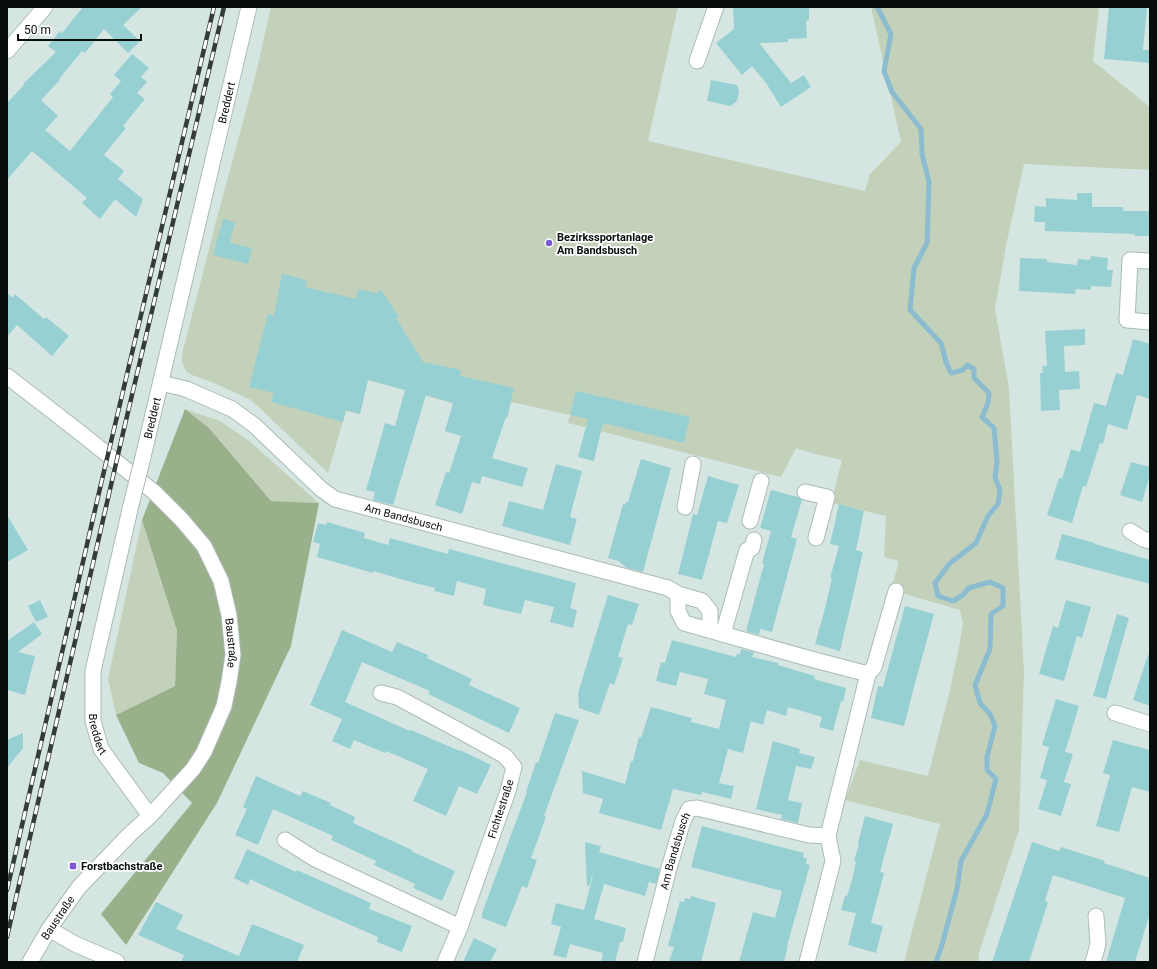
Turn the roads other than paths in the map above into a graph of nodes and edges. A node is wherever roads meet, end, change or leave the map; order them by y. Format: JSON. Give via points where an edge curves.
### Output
{"nodes":[{"id":1,"x":45,"y":7,"type":"edge"},
{"id":2,"x":248,"y":7,"type":"edge"},
{"id":3,"x":716,"y":7,"type":"edge"},
{"id":4,"x":7,"y":51,"type":"edge"},
{"id":5,"x":697,"y":62,"type":"dead end"},
{"id":6,"x":1150,"y":261,"type":"edge"},
{"id":7,"x":1150,"y":322,"type":"edge"},
{"id":8,"x":7,"y":376,"type":"edge"},
{"id":9,"x":161,"y":383,"type":"junction"},
{"id":10,"x":693,"y":464,"type":"dead end"},
{"id":11,"x":761,"y":481,"type":"dead end"},
{"id":12,"x":805,"y":492,"type":"dead end"},
{"id":13,"x":684,"y":507,"type":"dead end"},
{"id":14,"x":750,"y":521,"type":"dead end"},
{"id":15,"x":1130,"y":531,"type":"dead end"},
{"id":16,"x":816,"y":538,"type":"dead end"},
{"id":17,"x":754,"y":540,"type":"dead end"},
{"id":18,"x":1150,"y":541,"type":"edge"},
{"id":19,"x":896,"y":591,"type":"dead end"},
{"id":20,"x":678,"y":594,"type":"junction"},
{"id":21,"x":716,"y":632,"type":"junction"},
{"id":22,"x":868,"y":674,"type":"junction"},
{"id":23,"x":381,"y":694,"type":"dead end"},
{"id":24,"x":1115,"y":713,"type":"dead end"},
{"id":25,"x":1150,"y":724,"type":"edge"},
{"id":26,"x":150,"y":816,"type":"junction"},
{"id":27,"x":828,"y":836,"type":"junction"},
{"id":28,"x":285,"y":840,"type":"dead end"},
{"id":29,"x":1096,"y":916,"type":"dead end"},
{"id":30,"x":460,"y":927,"type":"junction"},
{"id":31,"x":49,"y":929,"type":"junction"},
{"id":32,"x":30,"y":962,"type":"edge"},
{"id":33,"x":117,"y":962,"type":"edge"},
{"id":34,"x":445,"y":962,"type":"edge"},
{"id":35,"x":644,"y":962,"type":"edge"},
{"id":36,"x":806,"y":962,"type":"edge"},
{"id":37,"x":1093,"y":962,"type":"edge"}],
"edges":[{"from":1,"to":4,"type":"street"},
{"from":2,"to":9,"type":"street","name":"Breddert"},
{"from":3,"to":5,"type":"street"},
{"from":6,"to":7,"type":"street","via":[[1130,260],[1127,320]]},
{"from":8,"to":26,"type":"street","name":"Baustraße","via":[[154,492],[204,546],[221,581],[229,615],[233,655],[224,706],[204,752],[193,769]]},
{"from":9,"to":20,"type":"street","name":"Am Bandsbusch","via":[[186,389],[232,409],[254,425],[321,489],[335,499],[668,588]]},
{"from":9,"to":26,"type":"street","name":"Breddert","bridge":true,"via":[[93,671],[93,721],[101,749]]},
{"from":10,"to":13,"type":"street"},
{"from":11,"to":14,"type":"street"},
{"from":12,"to":16,"type":"street","via":[[827,497]]},
{"from":15,"to":18,"type":"street"},
{"from":17,"to":21,"type":"street","via":[[752,548],[747,550]]},
{"from":19,"to":22,"type":"street","via":[[874,667]]},
{"from":20,"to":21,"type":"street","name":"Am Bandsbusch","via":[[702,601],[710,611]]},
{"from":20,"to":21,"type":"street","via":[[678,610],[684,623]]},
{"from":21,"to":22,"type":"street"},
{"from":22,"to":27,"type":"street"},
{"from":23,"to":30,"type":"street","name":"Fichtestraße","via":[[397,697],[460,731],[504,756],[514,767]]},
{"from":24,"to":25,"type":"street"},
{"from":26,"to":31,"type":"street","name":"Baustraße","via":[[79,887]]},
{"from":27,"to":35,"type":"street","name":"Am Bandsbusch","via":[[809,836],[697,808],[689,809],[682,821]]},
{"from":27,"to":36,"type":"street","via":[[833,861]]},
{"from":28,"to":30,"type":"street","via":[[315,859]]},
{"from":29,"to":37,"type":"street","via":[[1098,944]]},
{"from":30,"to":34,"type":"street","name":"Fichtestraße"},
{"from":31,"to":32,"type":"street","name":"Baustraße"},
{"from":31,"to":33,"type":"street","via":[[75,944]]}]}
